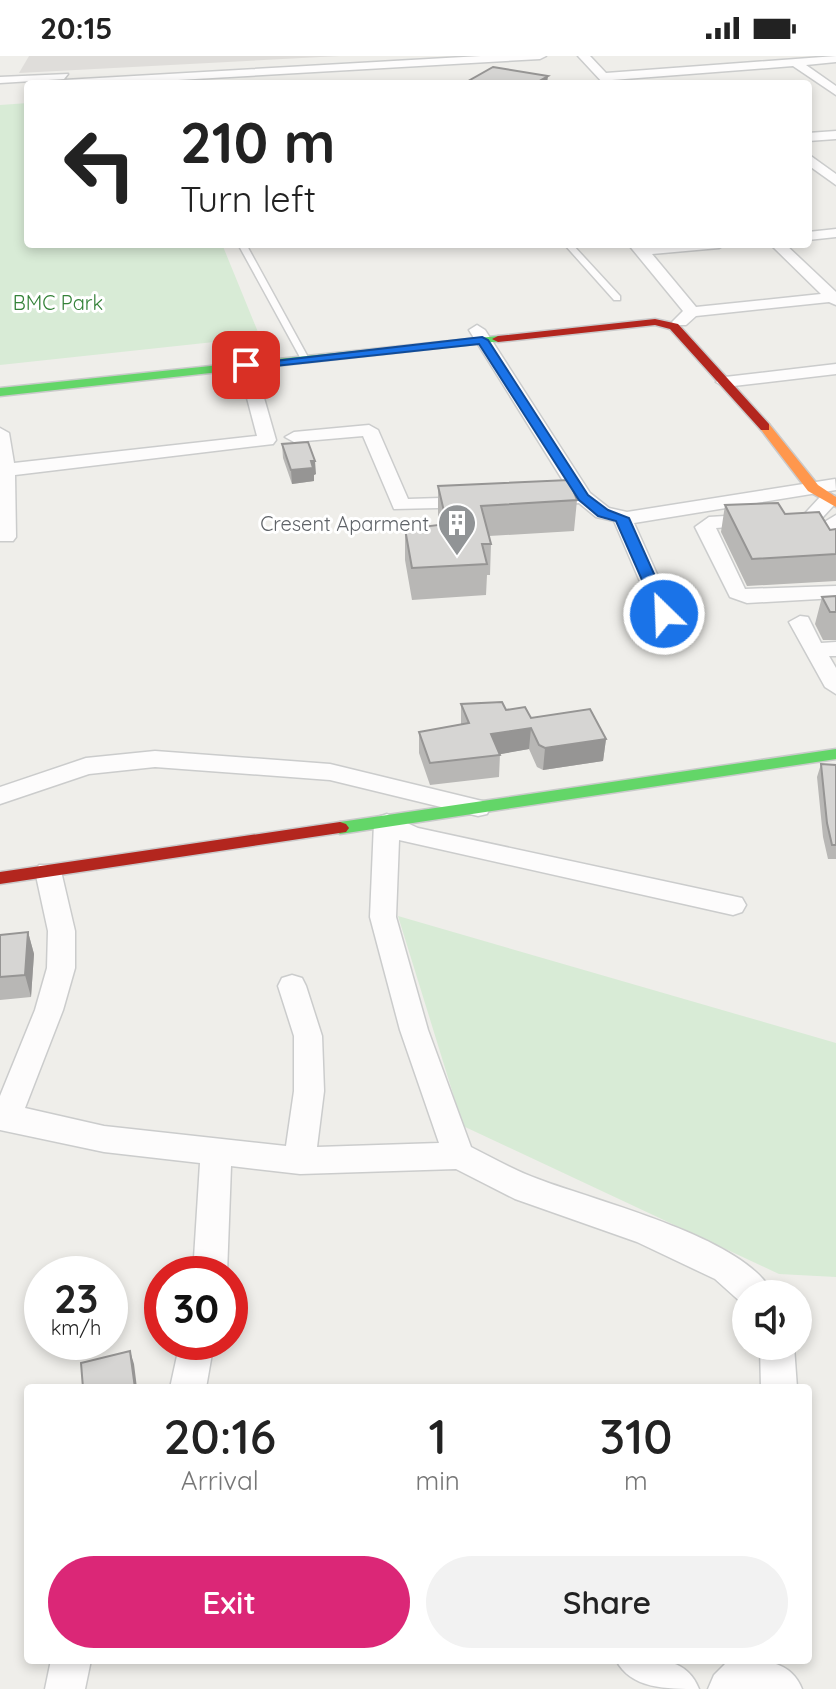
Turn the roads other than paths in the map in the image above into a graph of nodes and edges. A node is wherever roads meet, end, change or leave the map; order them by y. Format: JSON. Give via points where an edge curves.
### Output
{"nodes":[{"id":1,"x":415,"y":56,"type":"edge"},
{"id":2,"x":540,"y":56,"type":"edge"},
{"id":3,"x":584,"y":56,"type":"edge"},
{"id":4,"x":511,"y":57,"type":"edge"},
{"id":5,"x":836,"y":59,"type":"edge"},
{"id":6,"x":795,"y":62,"type":"junction"},
{"id":7,"x":699,"y":70,"type":"junction"},
{"id":8,"x":149,"y":75,"type":"junction"},
{"id":9,"x":0,"y":80,"type":"edge"},
{"id":10,"x":92,"y":80,"type":"edge"},
{"id":11,"x":606,"y":80,"type":"edge"},
{"id":12,"x":615,"y":80,"type":"edge"},
{"id":13,"x":712,"y":80,"type":"edge"},
{"id":14,"x":24,"y":85,"type":"edge"},
{"id":15,"x":0,"y":87,"type":"edge"},
{"id":16,"x":836,"y":92,"type":"edge"},
{"id":17,"x":822,"y":95,"type":"dead end"},
{"id":18,"x":836,"y":135,"type":"edge"},
{"id":19,"x":812,"y":137,"type":"edge"},
{"id":20,"x":812,"y":162,"type":"edge"},
{"id":21,"x":831,"y":183,"type":"edge"},
{"id":22,"x":836,"y":233,"type":"edge"},
{"id":23,"x":812,"y":236,"type":"edge"},
{"id":24,"x":244,"y":248,"type":"edge"},
{"id":25,"x":572,"y":248,"type":"edge"},
{"id":26,"x":638,"y":248,"type":"edge"},
{"id":27,"x":781,"y":248,"type":"edge"},
{"id":28,"x":617,"y":298,"type":"dead end"},
{"id":29,"x":835,"y":298,"type":"edge"},
{"id":30,"x":684,"y":319,"type":"junction"},
{"id":31,"x":480,"y":335,"type":"junction"},
{"id":32,"x":302,"y":354,"type":"junction"},
{"id":33,"x":245,"y":360,"type":"junction"},
{"id":34,"x":836,"y":369,"type":"edge"},
{"id":35,"x":747,"y":379,"type":"junction"},
{"id":36,"x":0,"y":382,"type":"edge"},
{"id":37,"x":725,"y":382,"type":"junction"},
{"id":38,"x":0,"y":392,"type":"edge"},
{"id":39,"x":0,"y":433,"type":"edge"},
{"id":40,"x":294,"y":437,"type":"dead end"},
{"id":41,"x":3,"y":470,"type":"edge"},
{"id":42,"x":830,"y":492,"type":"edge"},
{"id":43,"x":583,"y":497,"type":"junction"},
{"id":44,"x":527,"y":500,"type":"edge"},
{"id":45,"x":499,"y":501,"type":"edge"},
{"id":46,"x":622,"y":518,"type":"junction"},
{"id":47,"x":804,"y":526,"type":"junction"},
{"id":48,"x":835,"y":529,"type":"edge"},
{"id":49,"x":6,"y":537,"type":"dead end"},
{"id":50,"x":836,"y":592,"type":"edge"},
{"id":51,"x":664,"y":614,"type":"dead end"},
{"id":52,"x":800,"y":622,"type":"dead end"},
{"id":53,"x":825,"y":650,"type":"edge"},
{"id":54,"x":836,"y":687,"type":"edge"},
{"id":55,"x":836,"y":754,"type":"edge"},
{"id":56,"x":0,"y":796,"type":"edge"},
{"id":57,"x":482,"y":809,"type":"junction"},
{"id":58,"x":387,"y":823,"type":"junction"},
{"id":59,"x":48,"y":871,"type":"junction"},
{"id":60,"x":0,"y":878,"type":"edge"},
{"id":61,"x":733,"y":905,"type":"dead end"},
{"id":62,"x":292,"y":986,"type":"dead end"},
{"id":63,"x":3,"y":1117,"type":"edge"},
{"id":64,"x":216,"y":1153,"type":"junction"},
{"id":65,"x":459,"y":1156,"type":"junction"},
{"id":66,"x":300,"y":1161,"type":"junction"},
{"id":67,"x":211,"y":1256,"type":"edge"},
{"id":68,"x":740,"y":1280,"type":"edge"},
{"id":69,"x":193,"y":1360,"type":"edge"},
{"id":70,"x":778,"y":1360,"type":"edge"},
{"id":71,"x":189,"y":1384,"type":"edge"},
{"id":72,"x":779,"y":1384,"type":"edge"},
{"id":73,"x":70,"y":1664,"type":"edge"},
{"id":74,"x":642,"y":1664,"type":"edge"},
{"id":75,"x":65,"y":1689,"type":"edge"},
{"id":76,"x":679,"y":1689,"type":"edge"}],
"edges":[{"from":1,"to":8,"type":"street"},
{"from":2,"to":4,"type":"street"},
{"from":3,"to":11,"type":"street"},
{"from":4,"to":8,"type":"street"},
{"from":5,"to":6,"type":"street"},
{"from":6,"to":7,"type":"street"},
{"from":6,"to":16,"type":"street"},
{"from":7,"to":12,"type":"street"},
{"from":7,"to":13,"type":"street"},
{"from":8,"to":9,"type":"street"},
{"from":8,"to":10,"type":"street"},
{"from":14,"to":15,"type":"street"},
{"from":16,"to":17,"type":"street"},
{"from":18,"to":19,"type":"street"},
{"from":20,"to":21,"type":"street"},
{"from":22,"to":23,"type":"street"},
{"from":24,"to":32,"type":"lane"},
{"from":25,"to":28,"type":"lane"},
{"from":26,"to":30,"type":"street"},
{"from":27,"to":29,"type":"street"},
{"from":29,"to":30,"type":"street"},
{"from":30,"to":31,"type":"street"},
{"from":30,"to":35,"type":"street"},
{"from":30,"to":37,"type":"street"},
{"from":31,"to":32,"type":"street"},
{"from":31,"to":43,"type":"street"},
{"from":32,"to":33,"type":"street"},
{"from":33,"to":36,"type":"street"},
{"from":33,"to":38,"type":"street"},
{"from":33,"to":41,"type":"street","via":[[267,440]]},
{"from":34,"to":35,"type":"street"},
{"from":35,"to":37,"type":"street"},
{"from":35,"to":42,"type":"street"},
{"from":37,"to":42,"type":"street"},
{"from":39,"to":41,"type":"street"},
{"from":40,"to":45,"type":"street","via":[[369,430],[401,505]]},
{"from":41,"to":49,"type":"street"},
{"from":42,"to":46,"type":"street"},
{"from":42,"to":47,"type":"street"},
{"from":43,"to":44,"type":"street"},
{"from":43,"to":46,"type":"street","via":[[603,513]]},
{"from":46,"to":51,"type":"street"},
{"from":47,"to":48,"type":"street"},
{"from":47,"to":50,"type":"street","via":[[773,520],[705,527],[737,593],[747,597]]},
{"from":52,"to":53,"type":"street"},
{"from":53,"to":54,"type":"street"},
{"from":55,"to":57,"type":"street"},
{"from":56,"to":57,"type":"street","via":[[86,766],[155,759],[330,772]]},
{"from":57,"to":58,"type":"street"},
{"from":58,"to":59,"type":"street"},
{"from":58,"to":61,"type":"street","via":[[411,835]]},
{"from":58,"to":65,"type":"street","via":[[383,917],[414,1030]]},
{"from":59,"to":60,"type":"street"},
{"from":59,"to":63,"type":"street","via":[[63,955],[47,1011]]},
{"from":62,"to":66,"type":"street","via":[[308,1036],[309,1091]]},
{"from":63,"to":64,"type":"street","via":[[104,1139]]},
{"from":64,"to":66,"type":"street"},
{"from":64,"to":67,"type":"street"},
{"from":65,"to":66,"type":"street"},
{"from":65,"to":68,"type":"street","via":[[526,1189],[647,1231],[727,1268]]},
{"from":69,"to":71,"type":"street"},
{"from":70,"to":72,"type":"street"},
{"from":73,"to":75,"type":"street"},
{"from":74,"to":76,"type":"street"}]}
